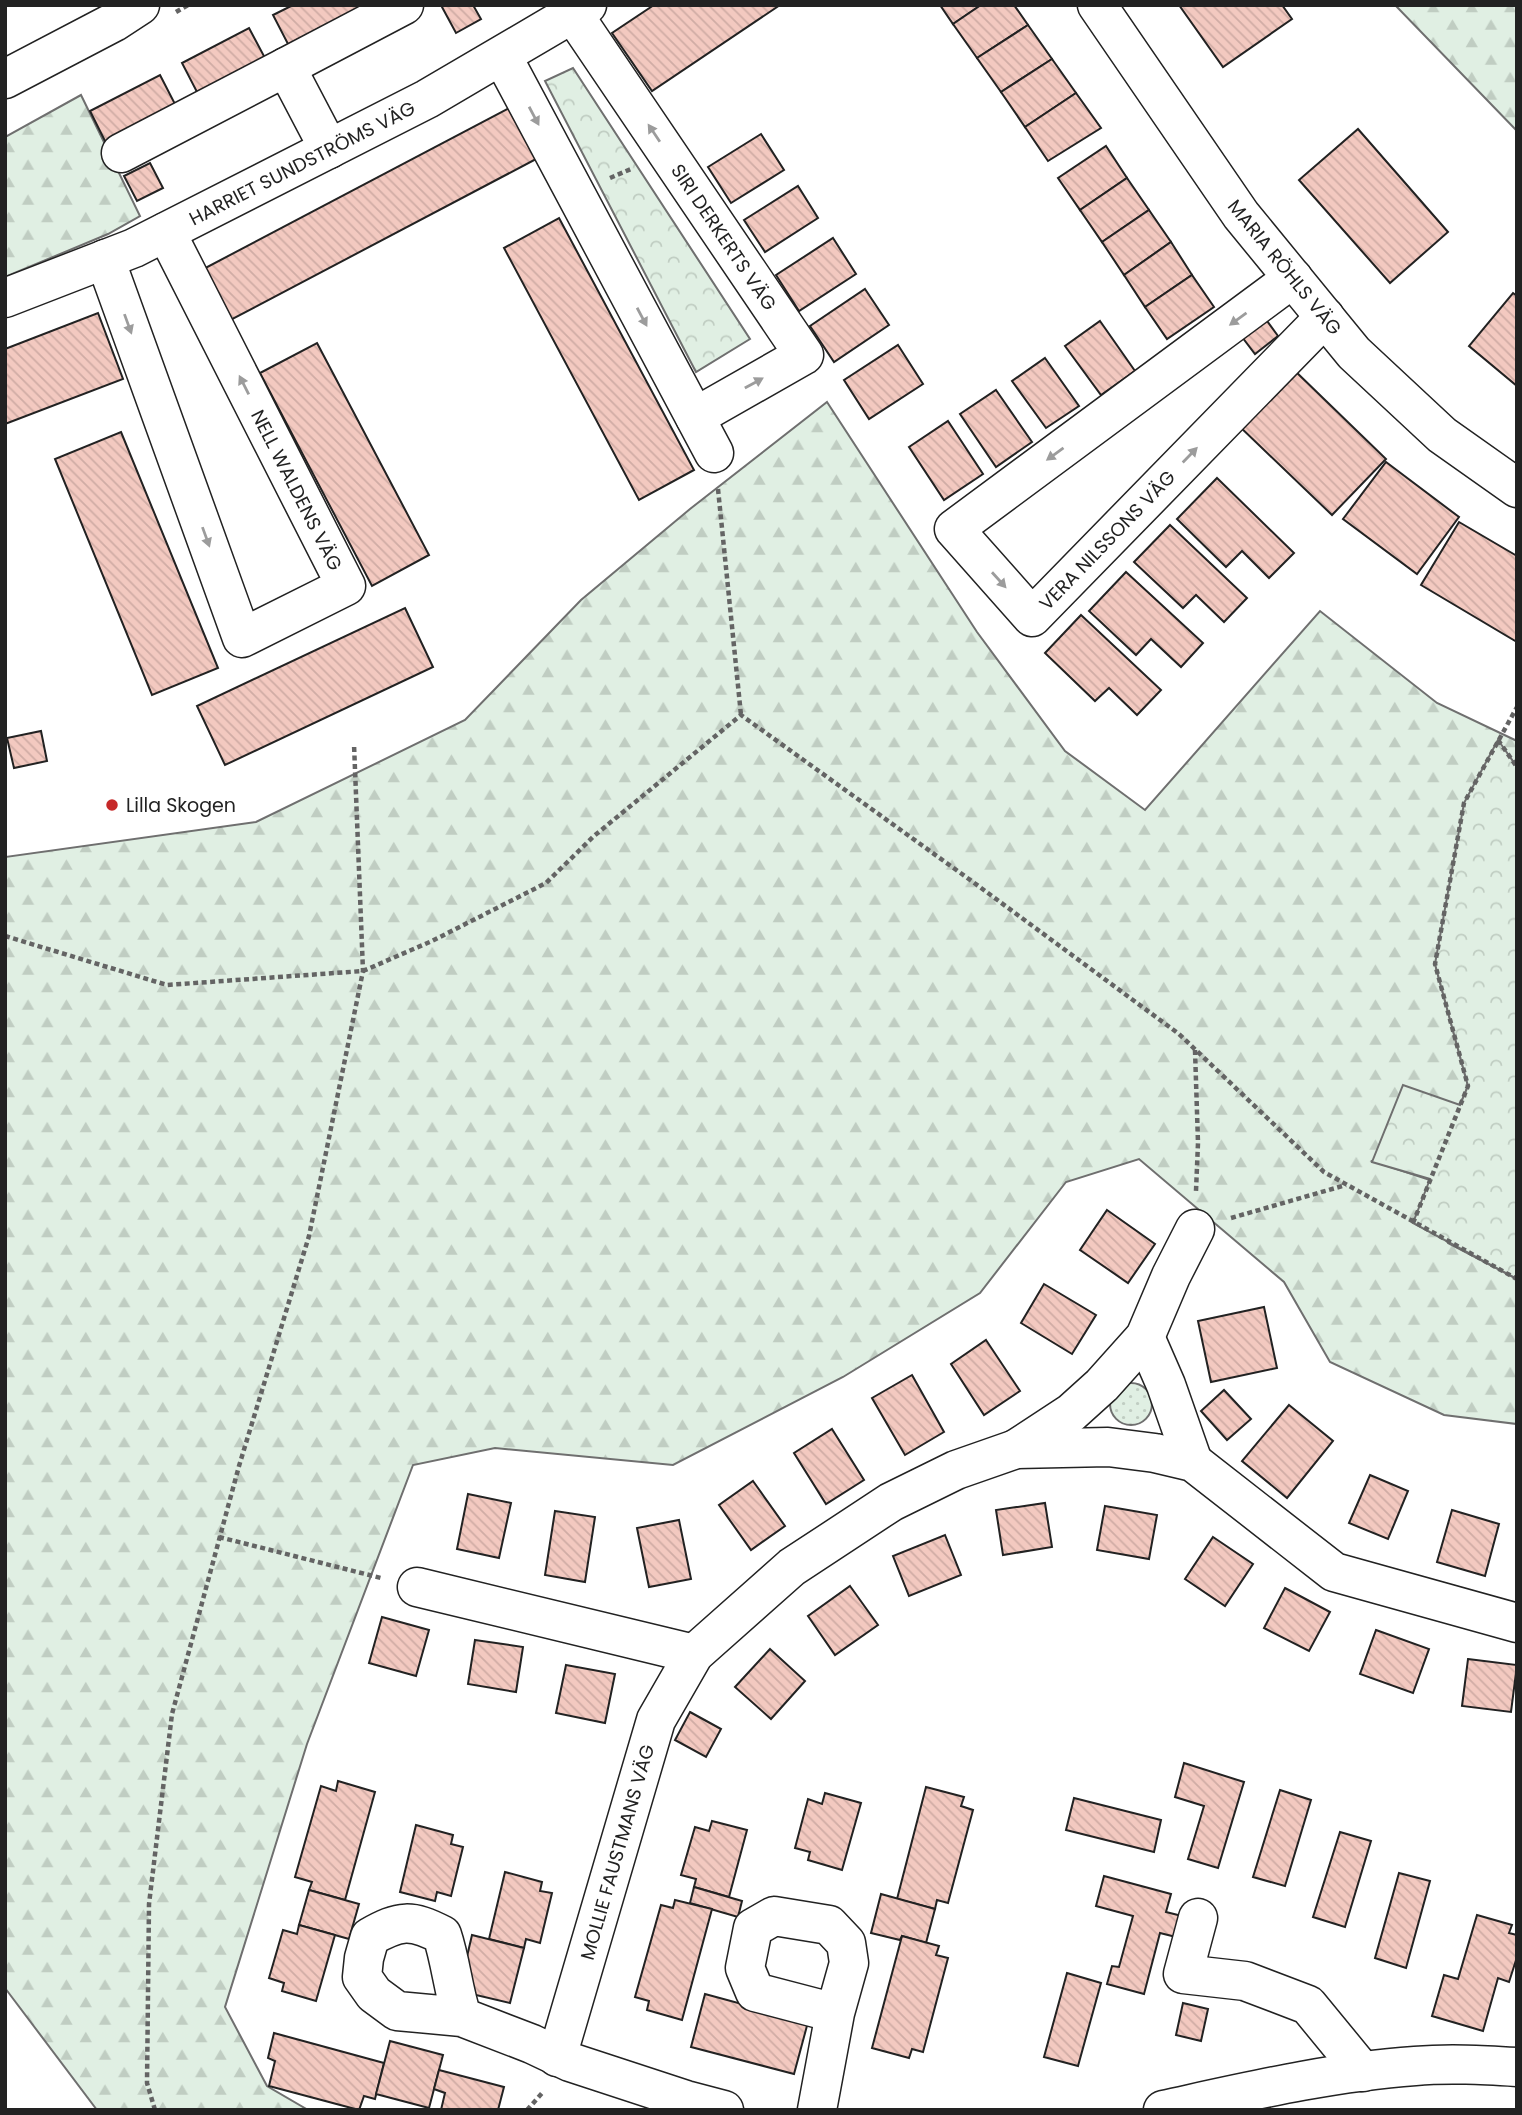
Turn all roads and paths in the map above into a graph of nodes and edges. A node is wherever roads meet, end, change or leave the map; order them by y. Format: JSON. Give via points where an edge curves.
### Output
{"nodes":[{"id":1,"x":140,"y":5,"type":"edge"},
{"id":2,"x":404,"y":5,"type":"edge"},
{"id":3,"x":1097,"y":5,"type":"edge"},
{"id":4,"x":580,"y":10,"type":"edge"},
{"id":5,"x":502,"y":56,"type":"junction"},
{"id":6,"x":286,"y":66,"type":"junction"},
{"id":7,"x":5,"y":79,"type":"edge"},
{"id":8,"x":329,"y":149,"type":"junction"},
{"id":9,"x":121,"y":153,"type":"dead end"},
{"id":10,"x":668,"y":154,"type":"junction"},
{"id":11,"x":575,"y":192,"type":"junction"},
{"id":12,"x":166,"y":232,"type":"junction"},
{"id":13,"x":105,"y":260,"type":"junction"},
{"id":14,"x":1293,"y":278,"type":"junction"},
{"id":15,"x":5,"y":298,"type":"edge"},
{"id":16,"x":1325,"y":317,"type":"junction"},
{"id":17,"x":695,"y":417,"type":"junction"},
{"id":18,"x":714,"y":453,"type":"joint"},
{"id":19,"x":1517,"y":488,"type":"edge"},
{"id":20,"x":1517,"y":707,"type":"edge"},
{"id":21,"x":741,"y":715,"type":"junction"},
{"id":22,"x":1498,"y":740,"type":"junction"},
{"id":23,"x":354,"y":744,"type":"dead end"},
{"id":24,"x":1517,"y":767,"type":"edge"},
{"id":25,"x":5,"y":936,"type":"edge"},
{"id":26,"x":363,"y":971,"type":"junction"},
{"id":27,"x":1195,"y":1049,"type":"junction"},
{"id":28,"x":1346,"y":1185,"type":"junction"},
{"id":29,"x":1413,"y":1223,"type":"junction"},
{"id":30,"x":1195,"y":1229,"type":"junction"},
{"id":31,"x":1517,"y":1279,"type":"edge"},
{"id":32,"x":1145,"y":1337,"type":"junction"},
{"id":33,"x":1016,"y":1449,"type":"junction"},
{"id":34,"x":1193,"y":1462,"type":"junction"},
{"id":35,"x":219,"y":1537,"type":"junction"},
{"id":36,"x":417,"y":1587,"type":"joint"},
{"id":37,"x":1517,"y":1623,"type":"edge"},
{"id":38,"x":694,"y":1654,"type":"junction"},
{"id":39,"x":1198,"y":1918,"type":"dead end"},
{"id":40,"x":835,"y":2013,"type":"dead end"},
{"id":41,"x":462,"y":2017,"type":"dead end"},
{"id":42,"x":557,"y":2057,"type":"junction"},
{"id":43,"x":1517,"y":2067,"type":"edge"},
{"id":44,"x":1363,"y":2072,"type":"junction"},
{"id":45,"x":155,"y":2110,"type":"edge"},
{"id":46,"x":724,"y":2110,"type":"edge"},
{"id":47,"x":817,"y":2110,"type":"edge"},
{"id":48,"x":1163,"y":2110,"type":"edge"}],
"edges":[{"from":1,"to":7,"type":"street"},
{"from":2,"to":6,"type":"street"},
{"from":3,"to":14,"type":"street","name":"MARIA RÖHLS VÄG","via":[[1241,215]]},
{"from":4,"to":5,"type":"street","name":"HARRIET SUNDSTRÖMS VÄG"},
{"from":10,"to":4,"type":"street","name":"SIRI DERKERTS VÄG","one_way":true},
{"from":5,"to":8,"type":"street","name":"HARRIET SUNDSTRÖMS VÄG"},
{"from":5,"to":11,"type":"street","one_way":true},
{"from":6,"to":8,"type":"street"},
{"from":6,"to":9,"type":"street"},
{"from":8,"to":12,"type":"street","name":"HARRIET SUNDSTRÖMS VÄG"},
{"from":10,"to":11,"type":"path"},
{"from":17,"to":10,"type":"street","name":"SIRI DERKERTS VÄG","one_way":true,"via":[[804,355]]},
{"from":11,"to":17,"type":"street","one_way":true},
{"from":12,"to":13,"type":"street","name":"HARRIET SUNDSTRÖMS VÄG"},
{"from":13,"to":12,"type":"street","name":"NELL WALDENS VÄG","one_way":true,"via":[[242,638],[346,586]]},
{"from":13,"to":15,"type":"street","name":"HARRIET SUNDSTRÖMS VÄG"},
{"from":14,"to":16,"type":"street","name":"MARIA RÖHLS VÄG"},
{"from":14,"to":16,"type":"street","name":"VERA NILSSONS VÄG","one_way":true,"via":[[954,529],[1032,617]]},
{"from":16,"to":19,"type":"street","name":"MARIA RÖHLS VÄG","via":[[1354,353],[1443,435]]},
{"from":17,"to":18,"type":"street"},
{"from":18,"to":21,"type":"path"},
{"from":20,"to":22,"type":"path"},
{"from":21,"to":26,"type":"path","via":[[594,836],[546,883]]},
{"from":21,"to":27,"type":"path"},
{"from":22,"to":24,"type":"path"},
{"from":22,"to":29,"type":"path","via":[[1464,803],[1435,964],[1468,1086]]},
{"from":23,"to":26,"type":"path"},
{"from":25,"to":26,"type":"path","via":[[167,985]]},
{"from":26,"to":35,"type":"path","via":[[309,1236]]},
{"from":27,"to":28,"type":"path","via":[[1324,1172]]},
{"from":27,"to":30,"type":"path"},
{"from":28,"to":29,"type":"path"},
{"from":28,"to":30,"type":"path"},
{"from":29,"to":31,"type":"path"},
{"from":30,"to":32,"type":"street","name":"MOLLIE FAUSTMANS VÄG"},
{"from":32,"to":33,"type":"street","name":"MOLLIE FAUSTMANS VÄG","via":[[1071,1413]]},
{"from":32,"to":34,"type":"street"},
{"from":33,"to":34,"type":"street","name":"MOLLIE FAUSTMANS VÄG","via":[[1108,1447]]},
{"from":33,"to":38,"type":"street","name":"MOLLIE FAUSTMANS VÄG","via":[[956,1470],[891,1502],[792,1567]]},
{"from":34,"to":37,"type":"street","name":"MOLLIE FAUSTMANS VÄG","via":[[1334,1572]]},
{"from":35,"to":36,"type":"path"},
{"from":35,"to":45,"type":"path","via":[[172,1714],[149,1904],[147,2083]]},
{"from":36,"to":38,"type":"street"},
{"from":38,"to":42,"type":"street","name":"MOLLIE FAUSTMANS VÄG","via":[[656,1720]]},
{"from":39,"to":44,"type":"street","via":[[1183,1974],[1245,1981],[1308,2005]]},
{"from":40,"to":47,"type":"street"},
{"from":41,"to":42,"type":"street"},
{"from":42,"to":46,"type":"street"},
{"from":43,"to":44,"type":"street","via":[[1460,2064]]},
{"from":44,"to":48,"type":"street"}]}
